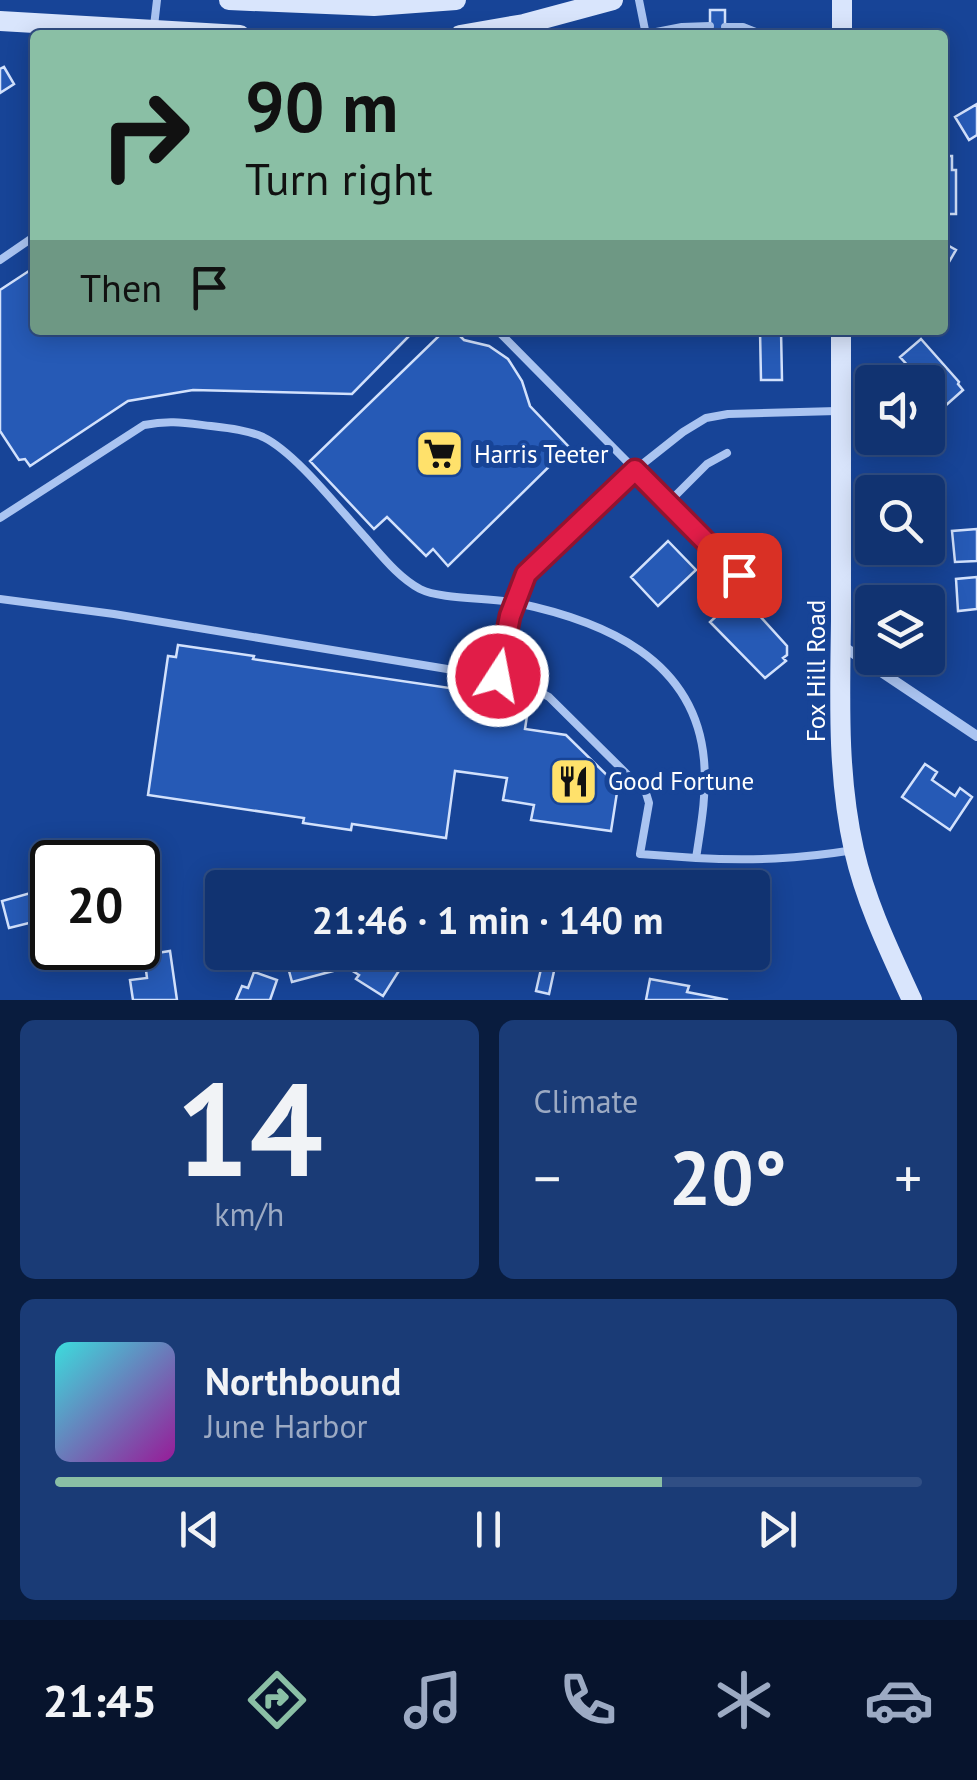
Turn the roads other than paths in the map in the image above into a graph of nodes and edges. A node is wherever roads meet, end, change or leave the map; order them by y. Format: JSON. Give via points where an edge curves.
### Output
{"nodes":[{"id":1,"x":158,"y":0,"type":"edge"},
{"id":2,"x":230,"y":0,"type":"edge"},
{"id":3,"x":456,"y":0,"type":"edge"},
{"id":4,"x":614,"y":0,"type":"edge"},
{"id":5,"x":639,"y":0,"type":"edge"},
{"id":6,"x":842,"y":0,"type":"edge"},
{"id":7,"x":0,"y":21,"type":"edge"},
{"id":8,"x":710,"y":26,"type":"dead end"},
{"id":9,"x":726,"y":27,"type":"dead end"},
{"id":10,"x":115,"y":30,"type":"edge"},
{"id":11,"x":153,"y":30,"type":"edge"},
{"id":12,"x":489,"y":30,"type":"edge"},
{"id":13,"x":645,"y":30,"type":"edge"},
{"id":14,"x":667,"y":30,"type":"edge"},
{"id":15,"x":750,"y":30,"type":"edge"},
{"id":16,"x":842,"y":30,"type":"edge"},
{"id":17,"x":30,"y":239,"type":"edge"},
{"id":18,"x":0,"y":260,"type":"edge"},
{"id":19,"x":502,"y":335,"type":"edge"},
{"id":20,"x":841,"y":335,"type":"edge"},
{"id":21,"x":841,"y":411,"type":"junction"},
{"id":22,"x":727,"y":453,"type":"dead end"},
{"id":23,"x":635,"y":470,"type":"junction"},
{"id":24,"x":668,"y":503,"type":"junction"},
{"id":25,"x":0,"y":518,"type":"edge"},
{"id":26,"x":739,"y":575,"type":"dead end"},
{"id":27,"x":0,"y":600,"type":"edge"},
{"id":28,"x":515,"y":602,"type":"junction"},
{"id":29,"x":840,"y":645,"type":"junction"},
{"id":30,"x":498,"y":676,"type":"junction"},
{"id":31,"x":977,"y":736,"type":"edge"},
{"id":32,"x":854,"y":850,"type":"junction"},
{"id":33,"x":696,"y":858,"type":"junction"},
{"id":34,"x":912,"y":1000,"type":"edge"}],
"edges":[{"from":1,"to":11,"type":"lane"},
{"from":2,"to":3,"type":"main road","via":[[374,6]]},
{"from":4,"to":12,"type":"main road"},
{"from":5,"to":13,"type":"lane"},
{"from":6,"to":16,"type":"main road"},
{"from":7,"to":10,"type":"main road"},
{"from":8,"to":14,"type":"lane"},
{"from":9,"to":15,"type":"lane"},
{"from":17,"to":18,"type":"lane"},
{"from":19,"to":23,"type":"lane"},
{"from":20,"to":21,"type":"main road","name":"Fox Hill Road"},
{"from":21,"to":23,"type":"lane","via":[[706,418]]},
{"from":21,"to":29,"type":"main road","name":"Fox Hill Road"},
{"from":22,"to":24,"type":"lane"},
{"from":23,"to":24,"type":"lane"},
{"from":23,"to":28,"type":"lane","via":[[534,564]]},
{"from":24,"to":26,"type":"lane"},
{"from":25,"to":28,"type":"lane","via":[[144,425],[168,420],[234,429],[287,452],[400,575],[424,591]]},
{"from":27,"to":30,"type":"lane"},
{"from":28,"to":30,"type":"lane"},
{"from":28,"to":33,"type":"lane","via":[[612,632],[674,682],[692,712],[704,759]]},
{"from":29,"to":31,"type":"street"},
{"from":29,"to":32,"type":"main road","name":"Fox Hill Road","via":[[844,790]]},
{"from":30,"to":33,"type":"lane","via":[[549,697],[646,792],[640,854]]},
{"from":32,"to":33,"type":"lane","via":[[788,860]]},
{"from":32,"to":34,"type":"main road","name":"Fox Hill Road"}]}
